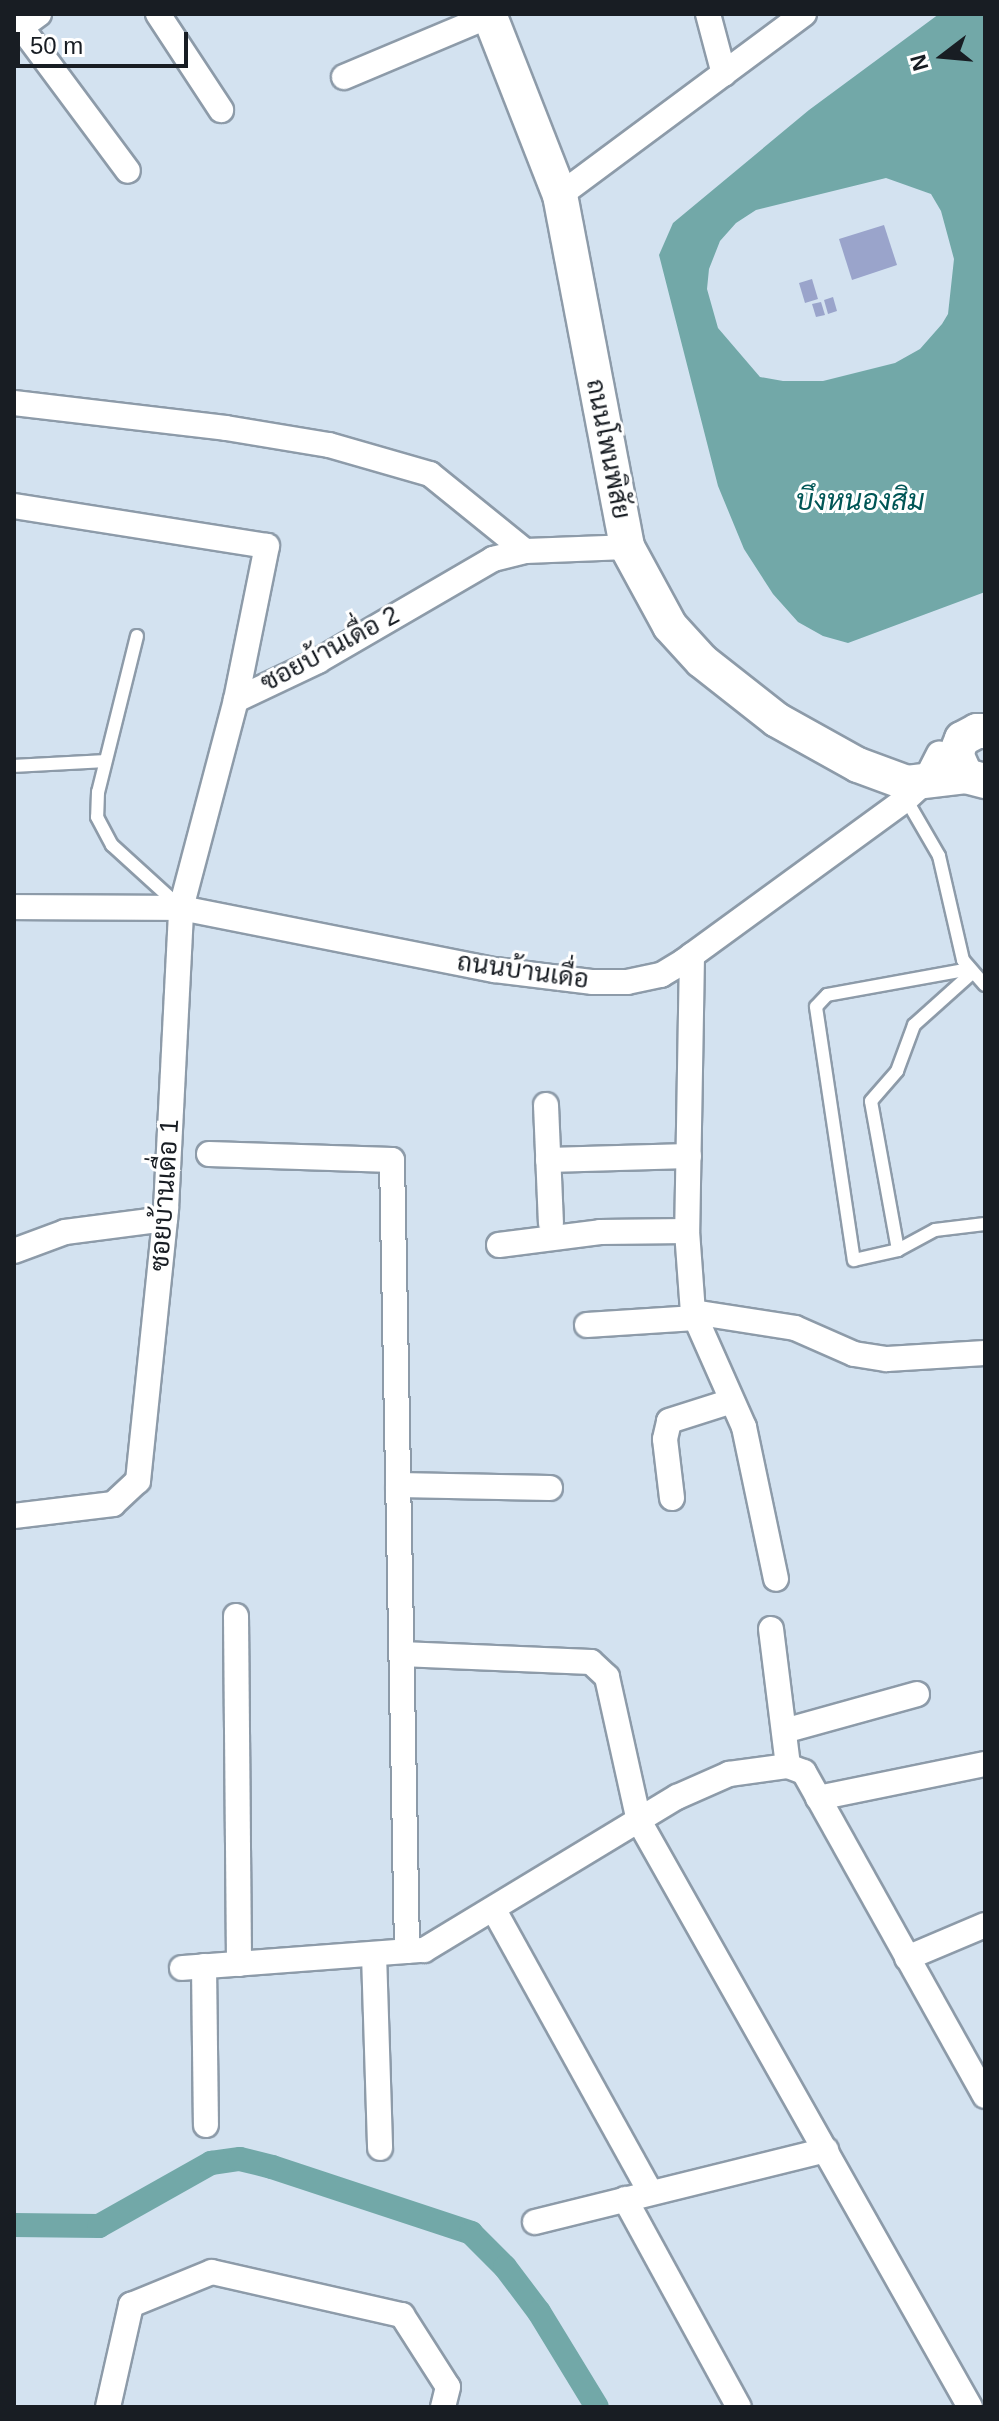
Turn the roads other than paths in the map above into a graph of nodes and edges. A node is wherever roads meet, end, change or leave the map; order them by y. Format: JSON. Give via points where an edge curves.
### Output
{"nodes":[{"id":1,"x":39,"y":14,"type":"edge"},
{"id":2,"x":158,"y":14,"type":"edge"},
{"id":3,"x":708,"y":14,"type":"edge"},
{"id":4,"x":804,"y":14,"type":"edge"},
{"id":5,"x":489,"y":15,"type":"edge"},
{"id":6,"x":724,"y":74,"type":"junction"},
{"id":7,"x":344,"y":77,"type":"dead end"},
{"id":8,"x":221,"y":110,"type":"dead end"},
{"id":9,"x":128,"y":171,"type":"dead end"},
{"id":10,"x":560,"y":195,"type":"junction"},
{"id":11,"x":14,"y":403,"type":"edge"},
{"id":12,"x":14,"y":506,"type":"edge"},
{"id":13,"x":627,"y":547,"type":"junction"},
{"id":14,"x":525,"y":551,"type":"junction"},
{"id":15,"x":137,"y":636,"type":"dead end"},
{"id":16,"x":236,"y":700,"type":"junction"},
{"id":17,"x":951,"y":760,"type":"edge"},
{"id":18,"x":105,"y":761,"type":"junction"},
{"id":19,"x":14,"y":766,"type":"edge"},
{"id":20,"x":22,"y":906,"type":"edge"},
{"id":21,"x":181,"y":908,"type":"junction"},
{"id":22,"x":692,"y":955,"type":"junction"},
{"id":23,"x":971,"y":971,"type":"junction"},
{"id":24,"x":985,"y":985,"type":"edge"},
{"id":25,"x":546,"y":1105,"type":"dead end"},
{"id":26,"x":209,"y":1154,"type":"dead end"},
{"id":27,"x":689,"y":1156,"type":"junction"},
{"id":28,"x":548,"y":1160,"type":"junction"},
{"id":29,"x":165,"y":1219,"type":"junction"},
{"id":30,"x":551,"y":1223,"type":"dead end"},
{"id":31,"x":985,"y":1224,"type":"edge"},
{"id":32,"x":687,"y":1231,"type":"junction"},
{"id":33,"x":499,"y":1245,"type":"dead end"},
{"id":34,"x":898,"y":1250,"type":"junction"},
{"id":35,"x":14,"y":1251,"type":"edge"},
{"id":36,"x":694,"y":1315,"type":"junction"},
{"id":37,"x":587,"y":1325,"type":"dead end"},
{"id":38,"x":985,"y":1353,"type":"edge"},
{"id":39,"x":732,"y":1401,"type":"junction"},
{"id":40,"x":398,"y":1485,"type":"junction"},
{"id":41,"x":550,"y":1488,"type":"dead end"},
{"id":42,"x":672,"y":1498,"type":"dead end"},
{"id":43,"x":14,"y":1516,"type":"edge"},
{"id":44,"x":776,"y":1579,"type":"dead end"},
{"id":45,"x":236,"y":1616,"type":"dead end"},
{"id":46,"x":771,"y":1629,"type":"dead end"},
{"id":47,"x":401,"y":1654,"type":"junction"},
{"id":48,"x":917,"y":1694,"type":"dead end"},
{"id":49,"x":784,"y":1731,"type":"junction"},
{"id":50,"x":985,"y":1764,"type":"edge"},
{"id":51,"x":788,"y":1766,"type":"junction"},
{"id":52,"x":818,"y":1798,"type":"junction"},
{"id":53,"x":639,"y":1821,"type":"junction"},
{"id":54,"x":494,"y":1910,"type":"junction"},
{"id":55,"x":985,"y":1925,"type":"edge"},
{"id":56,"x":407,"y":1951,"type":"junction"},
{"id":57,"x":374,"y":1954,"type":"junction"},
{"id":58,"x":907,"y":1958,"type":"junction"},
{"id":59,"x":239,"y":1964,"type":"junction"},
{"id":60,"x":985,"y":2097,"type":"edge"},
{"id":61,"x":206,"y":2125,"type":"dead end"},
{"id":62,"x":380,"y":2148,"type":"dead end"},
{"id":63,"x":826,"y":2150,"type":"junction"},
{"id":64,"x":650,"y":2192,"type":"junction"},
{"id":65,"x":625,"y":2199,"type":"junction"},
{"id":66,"x":535,"y":2222,"type":"dead end"},
{"id":67,"x":108,"y":2407,"type":"edge"},
{"id":68,"x":443,"y":2407,"type":"edge"},
{"id":69,"x":739,"y":2407,"type":"edge"},
{"id":70,"x":970,"y":2407,"type":"edge"}],
"edges":[{"from":1,"to":9,"type":"street","via":[[21,27]]},
{"from":2,"to":8,"type":"street"},
{"from":3,"to":6,"type":"street"},
{"from":4,"to":6,"type":"street"},
{"from":5,"to":7,"type":"street"},
{"from":5,"to":10,"type":"street","name":"ถนนโพนพิสัย"},
{"from":6,"to":10,"type":"street"},
{"from":10,"to":13,"type":"street","name":"ถนนโพนพิสัย"},
{"from":11,"to":14,"type":"street","via":[[314,443],[430,474]]},
{"from":12,"to":16,"type":"street","via":[[267,546]]},
{"from":13,"to":14,"type":"street","name":"ซอยบ้านเดื่อ 2"},
{"from":13,"to":17,"type":"street","name":"ถนนโพนพิสัย","via":[[670,626],[702,661],[777,720],[858,765]]},
{"from":14,"to":16,"type":"street","name":"ซอยบ้านเดื่อ 2","via":[[476,566],[318,661]]},
{"from":15,"to":18,"type":"lane"},
{"from":16,"to":21,"type":"street","name":"ซอยบ้านเดื่อ 2"},
{"from":17,"to":22,"type":"street","name":"ถนนบ้านเดื่อ"},
{"from":17,"to":23,"type":"lane","via":[[939,856],[958,948]]},
{"from":18,"to":19,"type":"lane"},
{"from":18,"to":21,"type":"lane","via":[[97,817],[112,845]]},
{"from":20,"to":21,"type":"street","name":"ถนนบ้านเดื่อ"},
{"from":21,"to":22,"type":"street","name":"ถนนบ้านเดื่อ","via":[[495,970],[593,982],[661,975]]},
{"from":21,"to":29,"type":"street","name":"ซอยบ้านเดื่อ 1"},
{"from":22,"to":27,"type":"street"},
{"from":23,"to":24,"type":"lane"},
{"from":23,"to":34,"type":"lane","via":[[914,1025],[897,1071],[871,1101]]},
{"from":23,"to":34,"type":"lane","via":[[827,995],[816,1007],[854,1260]]},
{"from":25,"to":28,"type":"street"},
{"from":26,"to":40,"type":"street","via":[[392,1160]]},
{"from":27,"to":28,"type":"street"},
{"from":27,"to":32,"type":"street"},
{"from":28,"to":30,"type":"street"},
{"from":29,"to":35,"type":"street","via":[[65,1232]]},
{"from":29,"to":43,"type":"street","name":"ซอยบ้านเดื่อ 1","via":[[138,1481],[113,1504]]},
{"from":31,"to":34,"type":"lane","via":[[935,1230]]},
{"from":32,"to":33,"type":"street","via":[[600,1232]]},
{"from":32,"to":36,"type":"street"},
{"from":36,"to":37,"type":"street"},
{"from":36,"to":38,"type":"street","via":[[795,1328],[854,1354],[887,1359]]},
{"from":36,"to":39,"type":"street"},
{"from":39,"to":42,"type":"street","via":[[669,1421],[665,1439]]},
{"from":39,"to":44,"type":"street","via":[[744,1427]]},
{"from":40,"to":41,"type":"street"},
{"from":40,"to":47,"type":"street"},
{"from":45,"to":59,"type":"street"},
{"from":46,"to":49,"type":"street"},
{"from":47,"to":53,"type":"street","via":[[591,1662],[607,1677]]},
{"from":47,"to":56,"type":"street"},
{"from":48,"to":49,"type":"street"},
{"from":49,"to":51,"type":"street"},
{"from":50,"to":52,"type":"street"},
{"from":51,"to":52,"type":"street","via":[[804,1772]]},
{"from":51,"to":53,"type":"street","via":[[729,1774]]},
{"from":52,"to":58,"type":"street"},
{"from":53,"to":54,"type":"street"},
{"from":53,"to":63,"type":"street"},
{"from":54,"to":56,"type":"street","via":[[424,1950]]},
{"from":54,"to":64,"type":"street"},
{"from":55,"to":58,"type":"street"},
{"from":56,"to":57,"type":"street"},
{"from":57,"to":59,"type":"street"},
{"from":57,"to":62,"type":"street"},
{"from":58,"to":60,"type":"street"},
{"from":59,"to":61,"type":"street","via":[[193,1967]]},
{"from":63,"to":64,"type":"street"},
{"from":63,"to":70,"type":"street"},
{"from":64,"to":65,"type":"street"},
{"from":65,"to":66,"type":"street"},
{"from":65,"to":69,"type":"street"},
{"from":67,"to":68,"type":"street","via":[[131,2305],[212,2272],[402,2315],[448,2387]]}]}
